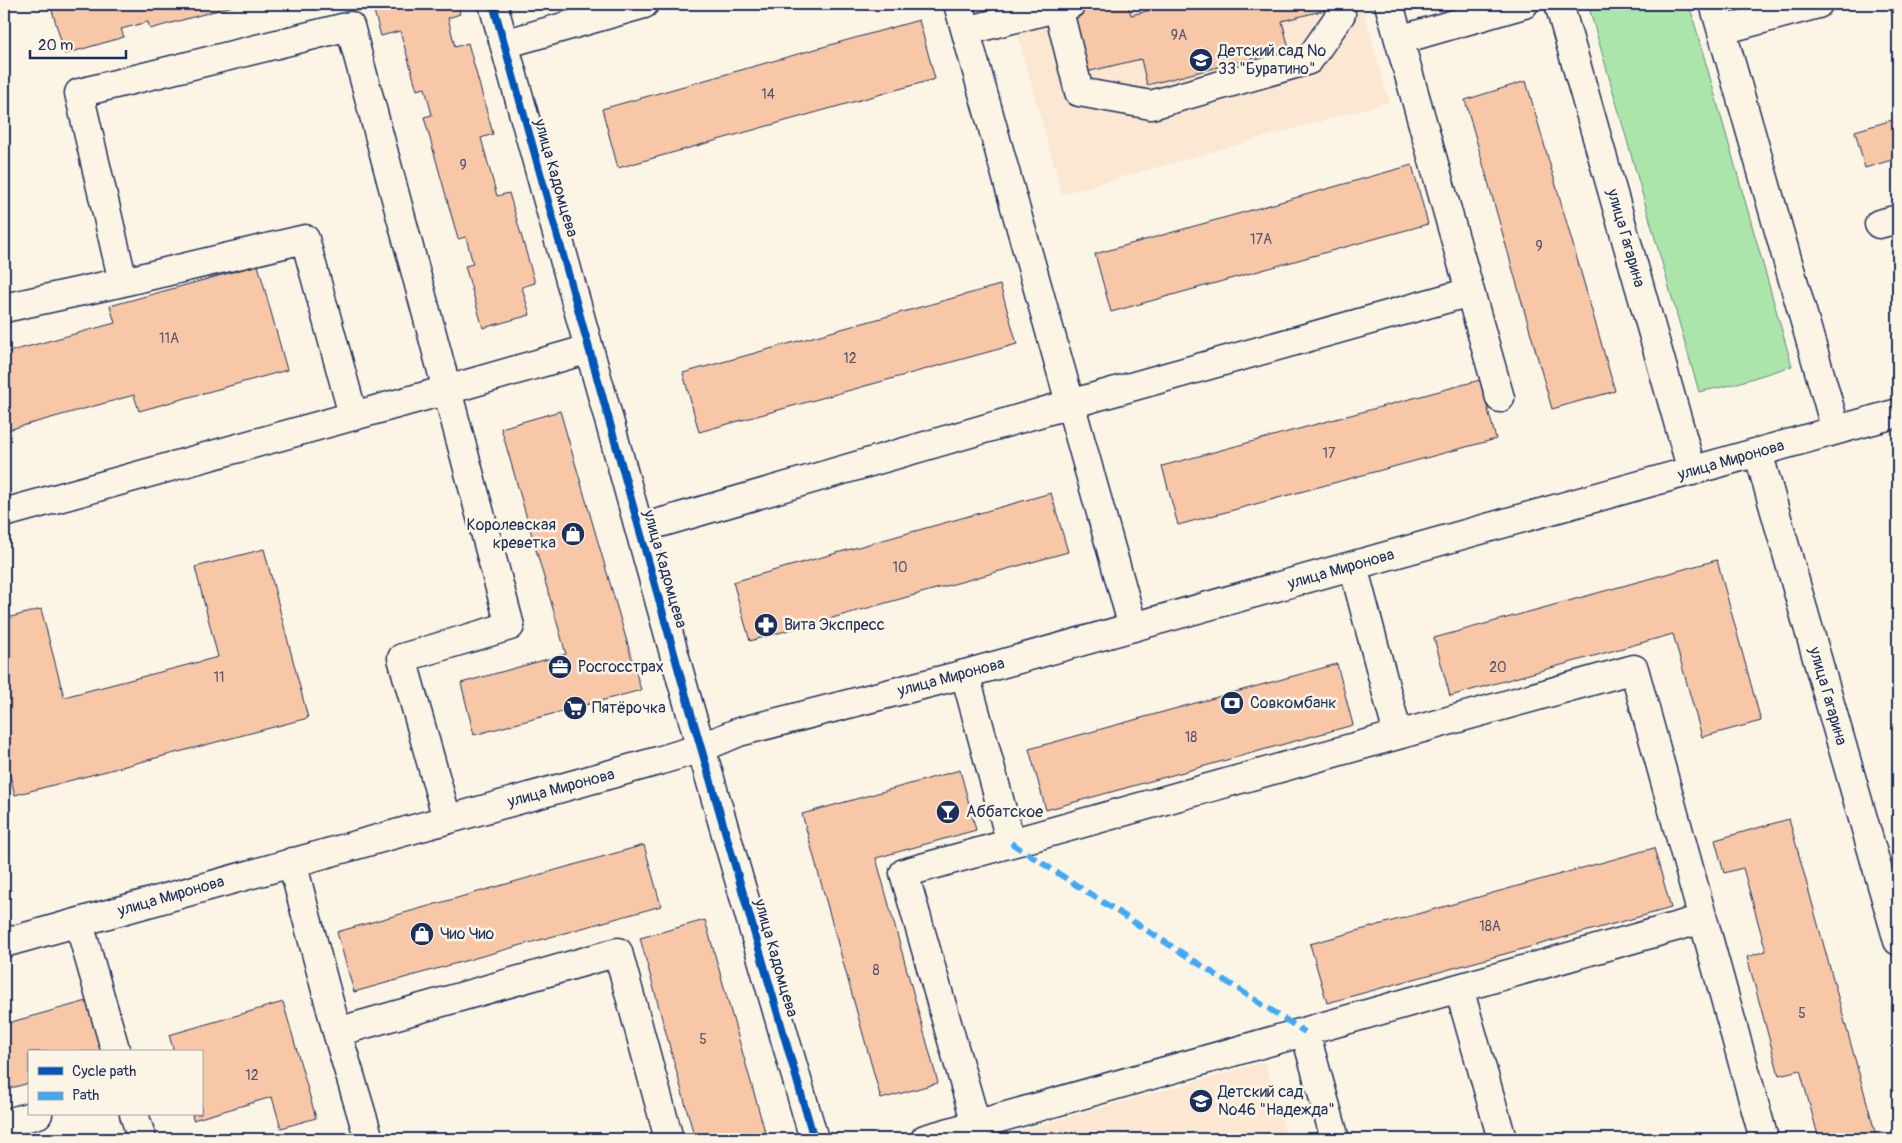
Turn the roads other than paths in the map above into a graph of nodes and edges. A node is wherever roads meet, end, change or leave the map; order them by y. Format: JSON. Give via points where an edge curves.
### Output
{"nodes":[{"id":1,"x":493,"y":4,"type":"edge"},
{"id":2,"x":644,"y":4,"type":"edge"},
{"id":3,"x":958,"y":4,"type":"edge"},
{"id":4,"x":1339,"y":4,"type":"edge"},
{"id":5,"x":1389,"y":4,"type":"edge"},
{"id":6,"x":1524,"y":4,"type":"edge"},
{"id":7,"x":1560,"y":4,"type":"edge"},
{"id":8,"x":1714,"y":4,"type":"edge"},
{"id":9,"x":1818,"y":4,"type":"edge"},
{"id":10,"x":1064,"y":6,"type":"edge"},
{"id":11,"x":1722,"y":30,"type":"junction"},
{"id":12,"x":966,"y":31,"type":"junction"},
{"id":13,"x":1399,"y":40,"type":"junction"},
{"id":14,"x":504,"y":44,"type":"junction"},
{"id":15,"x":123,"y":282,"type":"junction"},
{"id":16,"x":1470,"y":292,"type":"junction"},
{"id":17,"x":4,"y":308,"type":"edge"},
{"id":18,"x":589,"y":349,"type":"junction"},
{"id":19,"x":447,"y":390,"type":"junction"},
{"id":20,"x":1500,"y":398,"type":"dead end"},
{"id":21,"x":1070,"y":404,"type":"junction"},
{"id":22,"x":1898,"y":412,"type":"edge"},
{"id":23,"x":353,"y":415,"type":"junction"},
{"id":24,"x":1836,"y":430,"type":"junction"},
{"id":25,"x":1758,"y":452,"type":"junction"},
{"id":26,"x":1692,"y":471,"type":"junction"},
{"id":27,"x":4,"y":513,"type":"edge"},
{"id":28,"x":639,"y":529,"type":"junction"},
{"id":29,"x":1353,"y":566,"type":"junction"},
{"id":30,"x":1133,"y":628,"type":"junction"},
{"id":31,"x":965,"y":674,"type":"junction"},
{"id":32,"x":1398,"y":735,"type":"junction"},
{"id":33,"x":701,"y":748,"type":"junction"},
{"id":34,"x":446,"y":819,"type":"junction"},
{"id":35,"x":1011,"y":843,"type":"junction"},
{"id":36,"x":292,"y":862,"type":"junction"},
{"id":37,"x":1703,"y":919,"type":"junction"},
{"id":38,"x":79,"y":923,"type":"junction"},
{"id":39,"x":1898,"y":941,"type":"edge"},
{"id":40,"x":4,"y":944,"type":"edge"},
{"id":41,"x":1459,"y":988,"type":"junction"},
{"id":42,"x":338,"y":1032,"type":"junction"},
{"id":43,"x":1305,"y":1032,"type":"junction"},
{"id":44,"x":115,"y":1050,"type":"edge"},
{"id":45,"x":31,"y":1116,"type":"edge"},
{"id":46,"x":135,"y":1116,"type":"edge"},
{"id":47,"x":4,"y":1124,"type":"edge"},
{"id":48,"x":976,"y":1124,"type":"junction"},
{"id":49,"x":142,"y":1139,"type":"edge"},
{"id":50,"x":369,"y":1139,"type":"edge"},
{"id":51,"x":669,"y":1139,"type":"edge"},
{"id":52,"x":814,"y":1139,"type":"edge"},
{"id":53,"x":925,"y":1139,"type":"edge"},
{"id":54,"x":1335,"y":1139,"type":"edge"},
{"id":55,"x":1502,"y":1139,"type":"edge"},
{"id":56,"x":1764,"y":1139,"type":"edge"}],
"edges":[{"from":1,"to":14,"type":"main road","name":"улица Кадомцева"},
{"from":2,"to":14,"type":"main road"},
{"from":3,"to":12,"type":"main road"},
{"from":4,"to":10,"type":"main road","via":[[1341,14],[1309,60],[1150,105],[1079,92]]},
{"from":5,"to":13,"type":"main road"},
{"from":6,"to":13,"type":"main road"},
{"from":7,"to":26,"type":"main road","name":"улица Гагарина"},
{"from":8,"to":11,"type":"main road"},
{"from":9,"to":11,"type":"main road"},
{"from":10,"to":12,"type":"main road"},
{"from":11,"to":24,"type":"main road"},
{"from":12,"to":21,"type":"main road"},
{"from":13,"to":16,"type":"main road"},
{"from":14,"to":18,"type":"main road","name":"улица Кадомцева"},
{"from":15,"to":17,"type":"main road"},
{"from":15,"to":19,"type":"main road","via":[[79,93],[350,26]]},
{"from":15,"to":23,"type":"main road","via":[[305,239]]},
{"from":16,"to":20,"type":"main road"},
{"from":16,"to":21,"type":"main road"},
{"from":18,"to":19,"type":"main road"},
{"from":18,"to":28,"type":"main road","name":"улица Кадомцева"},
{"from":19,"to":23,"type":"main road"},
{"from":19,"to":34,"type":"main road","via":[[510,626],[402,658]]},
{"from":21,"to":28,"type":"main road"},
{"from":21,"to":30,"type":"main road"},
{"from":22,"to":24,"type":"main road","name":"улица Миронова"},
{"from":23,"to":27,"type":"main road"},
{"from":24,"to":25,"type":"main road","name":"улица Миронова"},
{"from":25,"to":26,"type":"main road","name":"улица Миронова"},
{"from":25,"to":39,"type":"main road","name":"улица Гагарина"},
{"from":26,"to":29,"type":"main road","name":"улица Миронова"},
{"from":28,"to":33,"type":"main road","name":"улица Кадомцева"},
{"from":29,"to":30,"type":"main road","name":"улица Миронова"},
{"from":29,"to":32,"type":"main road"},
{"from":30,"to":31,"type":"main road","name":"улица Миронова"},
{"from":31,"to":33,"type":"main road","name":"улица Миронова","via":[[739,732]]},
{"from":31,"to":35,"type":"main road"},
{"from":32,"to":35,"type":"main road"},
{"from":32,"to":37,"type":"main road","via":[[1634,669]]},
{"from":33,"to":34,"type":"main road","name":"улица Миронова"},
{"from":33,"to":52,"type":"main road","name":"улица Кадомцева"},
{"from":34,"to":36,"type":"main road","name":"улица Миронова"},
{"from":35,"to":48,"type":"main road","via":[[904,872]]},
{"from":36,"to":38,"type":"main road","name":"улица Миронова"},
{"from":36,"to":42,"type":"main road"},
{"from":37,"to":41,"type":"main road"},
{"from":37,"to":56,"type":"main road"},
{"from":38,"to":40,"type":"main road","name":"улица Миронова"},
{"from":38,"to":44,"type":"main road"},
{"from":41,"to":43,"type":"main road"},
{"from":41,"to":55,"type":"main road"},
{"from":42,"to":50,"type":"main road"},
{"from":42,"to":51,"type":"main road","via":[[618,952]]},
{"from":43,"to":48,"type":"main road"},
{"from":43,"to":54,"type":"main road"},
{"from":45,"to":47,"type":"main road"},
{"from":46,"to":49,"type":"main road"},
{"from":48,"to":53,"type":"main road"}]}
